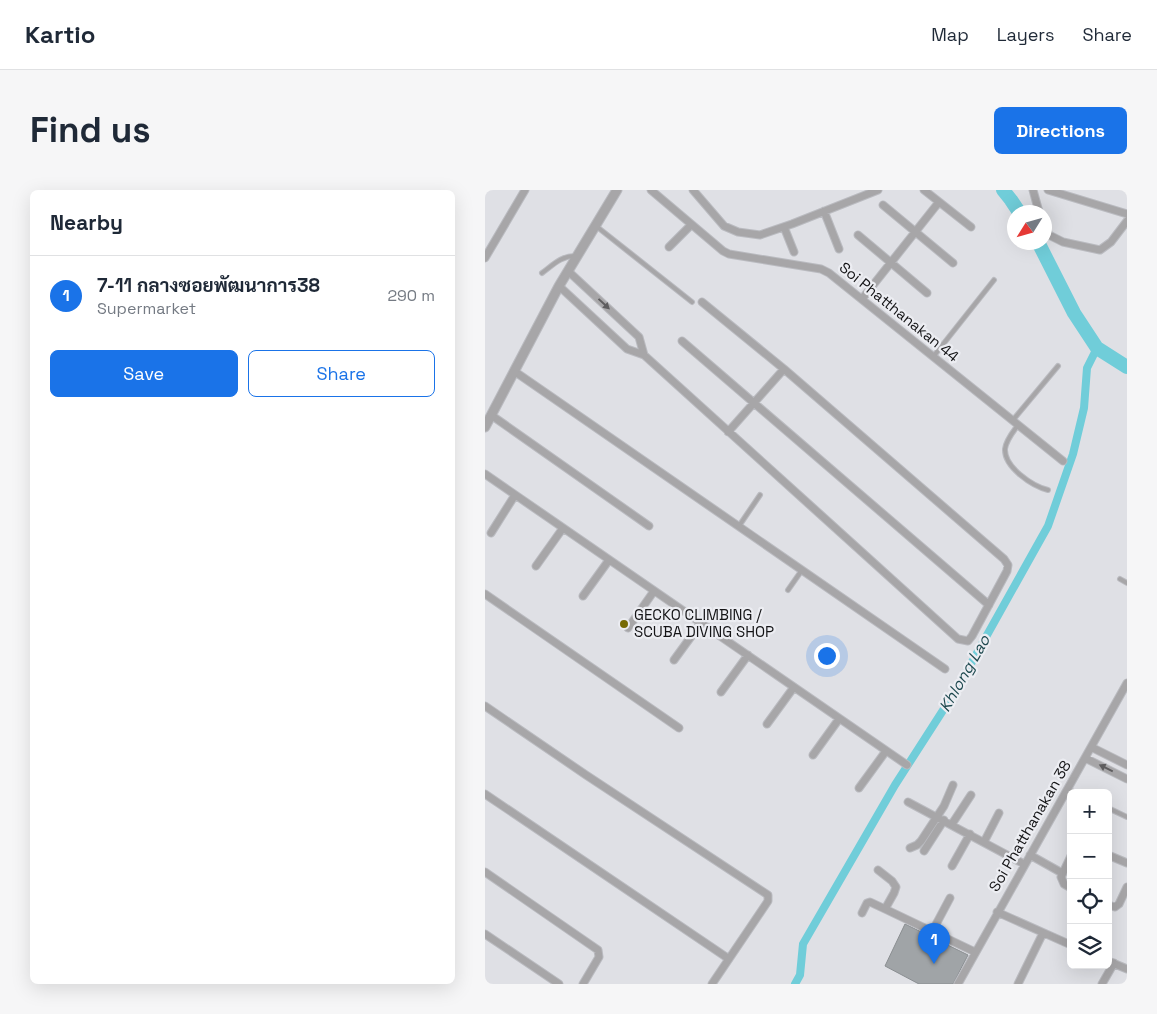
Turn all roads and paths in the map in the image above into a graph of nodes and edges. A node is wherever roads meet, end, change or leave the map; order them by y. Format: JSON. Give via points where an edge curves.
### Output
{"nodes":[{"id":1,"x":525,"y":190,"type":"edge"},
{"id":2,"x":617,"y":190,"type":"edge"},
{"id":3,"x":651,"y":190,"type":"edge"},
{"id":4,"x":693,"y":190,"type":"edge"},
{"id":5,"x":878,"y":190,"type":"edge"},
{"id":6,"x":925,"y":190,"type":"edge"},
{"id":7,"x":1033,"y":190,"type":"edge"},
{"id":8,"x":1048,"y":190,"type":"edge"},
{"id":9,"x":939,"y":202,"type":"junction"},
{"id":10,"x":883,"y":205,"type":"dead end"},
{"id":11,"x":1037,"y":205,"type":"edge"},
{"id":12,"x":824,"y":212,"type":"junction"},
{"id":13,"x":1127,"y":214,"type":"edge"},
{"id":14,"x":1127,"y":221,"type":"edge"},
{"id":15,"x":691,"y":225,"type":"junction"},
{"id":16,"x":596,"y":226,"type":"junction"},
{"id":17,"x":784,"y":227,"type":"junction"},
{"id":18,"x":971,"y":227,"type":"dead end"},
{"id":19,"x":916,"y":232,"type":"junction"},
{"id":20,"x":858,"y":235,"type":"dead end"},
{"id":21,"x":1052,"y":236,"type":"edge"},
{"id":22,"x":669,"y":247,"type":"dead end"},
{"id":23,"x":839,"y":248,"type":"dead end"},
{"id":24,"x":794,"y":252,"type":"dead end"},
{"id":25,"x":577,"y":256,"type":"junction"},
{"id":26,"x":485,"y":258,"type":"edge"},
{"id":27,"x":891,"y":263,"type":"junction"},
{"id":28,"x":953,"y":263,"type":"dead end"},
{"id":29,"x":568,"y":271,"type":"junction"},
{"id":30,"x":542,"y":273,"type":"dead end"},
{"id":31,"x":995,"y":280,"type":"dead end"},
{"id":32,"x":559,"y":286,"type":"junction"},
{"id":33,"x":927,"y":293,"type":"dead end"},
{"id":34,"x":862,"y":299,"type":"junction"},
{"id":35,"x":692,"y":302,"type":"dead end"},
{"id":36,"x":702,"y":302,"type":"dead end"},
{"id":37,"x":682,"y":342,"type":"dead end"},
{"id":38,"x":644,"y":355,"type":"junction"},
{"id":39,"x":933,"y":357,"type":"junction"},
{"id":40,"x":1057,"y":366,"type":"dead end"},
{"id":41,"x":784,"y":369,"type":"junction"},
{"id":42,"x":514,"y":372,"type":"junction"},
{"id":43,"x":755,"y":402,"type":"junction"},
{"id":44,"x":491,"y":415,"type":"junction"},
{"id":45,"x":1015,"y":423,"type":"junction"},
{"id":46,"x":485,"y":427,"type":"edge"},
{"id":47,"x":728,"y":432,"type":"junction"},
{"id":48,"x":1063,"y":461,"type":"dead end"},
{"id":49,"x":485,"y":474,"type":"edge"},
{"id":50,"x":1048,"y":490,"type":"dead end"},
{"id":51,"x":515,"y":495,"type":"junction"},
{"id":52,"x":760,"y":495,"type":"dead end"},
{"id":53,"x":649,"y":526,"type":"dead end"},
{"id":54,"x":739,"y":526,"type":"junction"},
{"id":55,"x":563,"y":528,"type":"junction"},
{"id":56,"x":491,"y":533,"type":"dead end"},
{"id":57,"x":609,"y":560,"type":"junction"},
{"id":58,"x":535,"y":566,"type":"dead end"},
{"id":59,"x":801,"y":570,"type":"junction"},
{"id":60,"x":1120,"y":579,"type":"dead end"},
{"id":61,"x":1127,"y":583,"type":"edge"},
{"id":62,"x":788,"y":590,"type":"dead end"},
{"id":63,"x":654,"y":591,"type":"junction"},
{"id":64,"x":485,"y":594,"type":"edge"},
{"id":65,"x":583,"y":596,"type":"dead end"},
{"id":66,"x":989,"y":605,"type":"junction"},
{"id":67,"x":701,"y":623,"type":"junction"},
{"id":68,"x":628,"y":628,"type":"dead end"},
{"id":69,"x":748,"y":656,"type":"junction"},
{"id":70,"x":674,"y":660,"type":"dead end"},
{"id":71,"x":945,"y":669,"type":"dead end"},
{"id":72,"x":1127,"y":683,"type":"edge"},
{"id":73,"x":794,"y":687,"type":"junction"},
{"id":74,"x":721,"y":692,"type":"dead end"},
{"id":75,"x":485,"y":706,"type":"edge"},
{"id":76,"x":839,"y":719,"type":"junction"},
{"id":77,"x":767,"y":724,"type":"dead end"},
{"id":78,"x":679,"y":728,"type":"dead end"},
{"id":79,"x":1091,"y":747,"type":"junction"},
{"id":80,"x":886,"y":751,"type":"junction"},
{"id":81,"x":813,"y":755,"type":"dead end"},
{"id":82,"x":1085,"y":758,"type":"junction"},
{"id":83,"x":907,"y":765,"type":"dead end"},
{"id":84,"x":1127,"y":765,"type":"edge"},
{"id":85,"x":1127,"y":779,"type":"edge"},
{"id":86,"x":953,"y":785,"type":"dead end"},
{"id":87,"x":859,"y":788,"type":"dead end"},
{"id":88,"x":1067,"y":789,"type":"joint"},
{"id":89,"x":485,"y":794,"type":"edge"},
{"id":90,"x":971,"y":795,"type":"dead end"},
{"id":91,"x":909,"y":802,"type":"dead end"},
{"id":92,"x":1112,"y":810,"type":"edge"},
{"id":93,"x":999,"y":813,"type":"dead end"},
{"id":94,"x":1127,"y":817,"type":"edge"},
{"id":95,"x":941,"y":818,"type":"junction"},
{"id":96,"x":952,"y":824,"type":"junction"},
{"id":97,"x":970,"y":834,"type":"junction"},
{"id":98,"x":984,"y":842,"type":"junction"},
{"id":99,"x":910,"y":848,"type":"dead end"},
{"id":100,"x":925,"y":851,"type":"dead end"},
{"id":101,"x":1029,"y":856,"type":"junction"},
{"id":102,"x":1112,"y":857,"type":"edge"},
{"id":103,"x":1127,"y":863,"type":"edge"},
{"id":104,"x":1024,"y":864,"type":"junction"},
{"id":105,"x":1067,"y":864,"type":"edge"},
{"id":106,"x":952,"y":866,"type":"dead end"},
{"id":107,"x":878,"y":870,"type":"dead end"},
{"id":108,"x":485,"y":872,"type":"edge"},
{"id":109,"x":1062,"y":873,"type":"junction"},
{"id":110,"x":1067,"y":885,"type":"edge"},
{"id":111,"x":1127,"y":887,"type":"edge"},
{"id":112,"x":950,"y":898,"type":"dead end"},
{"id":113,"x":1112,"y":906,"type":"edge"},
{"id":114,"x":885,"y":909,"type":"junction"},
{"id":115,"x":997,"y":912,"type":"junction"},
{"id":116,"x":862,"y":913,"type":"dead end"},
{"id":117,"x":933,"y":930,"type":"junction"},
{"id":118,"x":1043,"y":933,"type":"junction"},
{"id":119,"x":485,"y":934,"type":"edge"},
{"id":120,"x":1067,"y":943,"type":"edge"},
{"id":121,"x":975,"y":952,"type":"junction"},
{"id":122,"x":729,"y":958,"type":"junction"},
{"id":123,"x":1112,"y":962,"type":"edge"},
{"id":124,"x":1108,"y":969,"type":"edge"},
{"id":125,"x":1127,"y":969,"type":"edge"},
{"id":126,"x":559,"y":984,"type":"edge"},
{"id":127,"x":583,"y":984,"type":"edge"},
{"id":128,"x":712,"y":984,"type":"edge"},
{"id":129,"x":958,"y":984,"type":"edge"},
{"id":130,"x":1018,"y":984,"type":"edge"},
{"id":131,"x":1102,"y":984,"type":"edge"}],
"edges":[{"from":1,"to":26,"type":"street"},
{"from":2,"to":16,"type":"street"},
{"from":3,"to":15,"type":"street","name":"Soi Phatthanakan 44"},
{"from":4,"to":17,"type":"street","via":[[728,229],[760,234]]},
{"from":5,"to":12,"type":"street"},
{"from":6,"to":9,"type":"street"},
{"from":7,"to":11,"type":"street"},
{"from":8,"to":13,"type":"street"},
{"from":9,"to":18,"type":"street"},
{"from":9,"to":19,"type":"street"},
{"from":10,"to":19,"type":"street"},
{"from":12,"to":17,"type":"street"},
{"from":12,"to":23,"type":"street"},
{"from":14,"to":21,"type":"street","via":[[1111,242],[1100,250]]},
{"from":15,"to":22,"type":"street"},
{"from":15,"to":34,"type":"street","name":"Soi Phatthanakan 44","via":[[729,254],[821,269]]},
{"from":16,"to":25,"type":"street"},
{"from":16,"to":35,"type":"lane"},
{"from":17,"to":24,"type":"street"},
{"from":19,"to":27,"type":"street"},
{"from":19,"to":28,"type":"street"},
{"from":20,"to":27,"type":"street"},
{"from":25,"to":29,"type":"street"},
{"from":25,"to":30,"type":"lane","via":[[567,256]]},
{"from":27,"to":33,"type":"street"},
{"from":27,"to":34,"type":"street"},
{"from":29,"to":32,"type":"street"},
{"from":29,"to":38,"type":"street","one_way":true,"via":[[639,337]]},
{"from":31,"to":39,"type":"lane"},
{"from":32,"to":38,"type":"street","via":[[627,349]]},
{"from":32,"to":42,"type":"street"},
{"from":34,"to":39,"type":"street","name":"Soi Phatthanakan 44"},
{"from":36,"to":41,"type":"street"},
{"from":37,"to":43,"type":"street"},
{"from":38,"to":47,"type":"street"},
{"from":39,"to":45,"type":"street","name":"Soi Phatthanakan 44"},
{"from":40,"to":45,"type":"lane"},
{"from":41,"to":43,"type":"street"},
{"from":41,"to":66,"type":"street","via":[[1004,559],[1007,570]]},
{"from":42,"to":44,"type":"street"},
{"from":42,"to":54,"type":"street"},
{"from":43,"to":47,"type":"street"},
{"from":43,"to":66,"type":"street"},
{"from":44,"to":46,"type":"street"},
{"from":44,"to":53,"type":"street"},
{"from":45,"to":48,"type":"street","name":"Soi Phatthanakan 44"},
{"from":45,"to":50,"type":"lane","via":[[1005,447],[1008,461],[1032,484]]},
{"from":47,"to":66,"type":"street","via":[[958,639],[968,641]]},
{"from":49,"to":51,"type":"street"},
{"from":51,"to":55,"type":"street"},
{"from":51,"to":56,"type":"street"},
{"from":52,"to":54,"type":"lane"},
{"from":54,"to":59,"type":"street"},
{"from":55,"to":57,"type":"street"},
{"from":55,"to":58,"type":"street"},
{"from":57,"to":63,"type":"street"},
{"from":57,"to":65,"type":"street"},
{"from":59,"to":62,"type":"lane"},
{"from":59,"to":71,"type":"street"},
{"from":60,"to":61,"type":"lane"},
{"from":63,"to":67,"type":"street"},
{"from":63,"to":68,"type":"street"},
{"from":64,"to":78,"type":"street"},
{"from":67,"to":69,"type":"street"},
{"from":67,"to":70,"type":"street"},
{"from":69,"to":73,"type":"street"},
{"from":69,"to":74,"type":"street"},
{"from":72,"to":79,"type":"street","name":"Soi Phatthanakan 38"},
{"from":73,"to":76,"type":"street"},
{"from":73,"to":77,"type":"street"},
{"from":75,"to":122,"type":"street","via":[[768,895],[768,901]]},
{"from":76,"to":80,"type":"street"},
{"from":76,"to":81,"type":"street"},
{"from":79,"to":82,"type":"street","name":"Soi Phatthanakan 38"},
{"from":79,"to":84,"type":"street"},
{"from":80,"to":83,"type":"street"},
{"from":80,"to":87,"type":"street"},
{"from":85,"to":82,"type":"street","one_way":true},
{"from":82,"to":88,"type":"street","name":"Soi Phatthanakan 38"},
{"from":86,"to":95,"type":"street"},
{"from":88,"to":101,"type":"street","name":"Soi Phatthanakan 38"},
{"from":89,"to":122,"type":"street"},
{"from":90,"to":96,"type":"street"},
{"from":91,"to":95,"type":"street"},
{"from":92,"to":94,"type":"lane"},
{"from":93,"to":98,"type":"street"},
{"from":95,"to":96,"type":"street"},
{"from":95,"to":99,"type":"street","via":[[919,844]]},
{"from":95,"to":100,"type":"street"},
{"from":96,"to":97,"type":"street"},
{"from":97,"to":98,"type":"street"},
{"from":97,"to":106,"type":"street"},
{"from":98,"to":104,"type":"street"},
{"from":101,"to":104,"type":"street","name":"Soi Phatthanakan 38"},
{"from":101,"to":109,"type":"street"},
{"from":102,"to":103,"type":"street"},
{"from":104,"to":115,"type":"street","name":"Soi Phatthanakan 38"},
{"from":105,"to":109,"type":"street"},
{"from":107,"to":114,"type":"street","via":[[896,887]]},
{"from":108,"to":127,"type":"street","via":[[598,950],[599,957]]},
{"from":109,"to":110,"type":"street","via":[[1063,882]]},
{"from":111,"to":113,"type":"street","via":[[1119,904]]},
{"from":112,"to":117,"type":"street"},
{"from":114,"to":116,"type":"street","via":[[870,902]]},
{"from":114,"to":117,"type":"street"},
{"from":115,"to":118,"type":"street"},
{"from":115,"to":121,"type":"street","name":"Soi Phatthanakan 38"},
{"from":117,"to":121,"type":"street"},
{"from":118,"to":120,"type":"street"},
{"from":118,"to":130,"type":"street"},
{"from":119,"to":126,"type":"street"},
{"from":121,"to":129,"type":"street","name":"Soi Phatthanakan 38"},
{"from":122,"to":128,"type":"street"},
{"from":123,"to":125,"type":"street"},
{"from":124,"to":131,"type":"street"}]}
